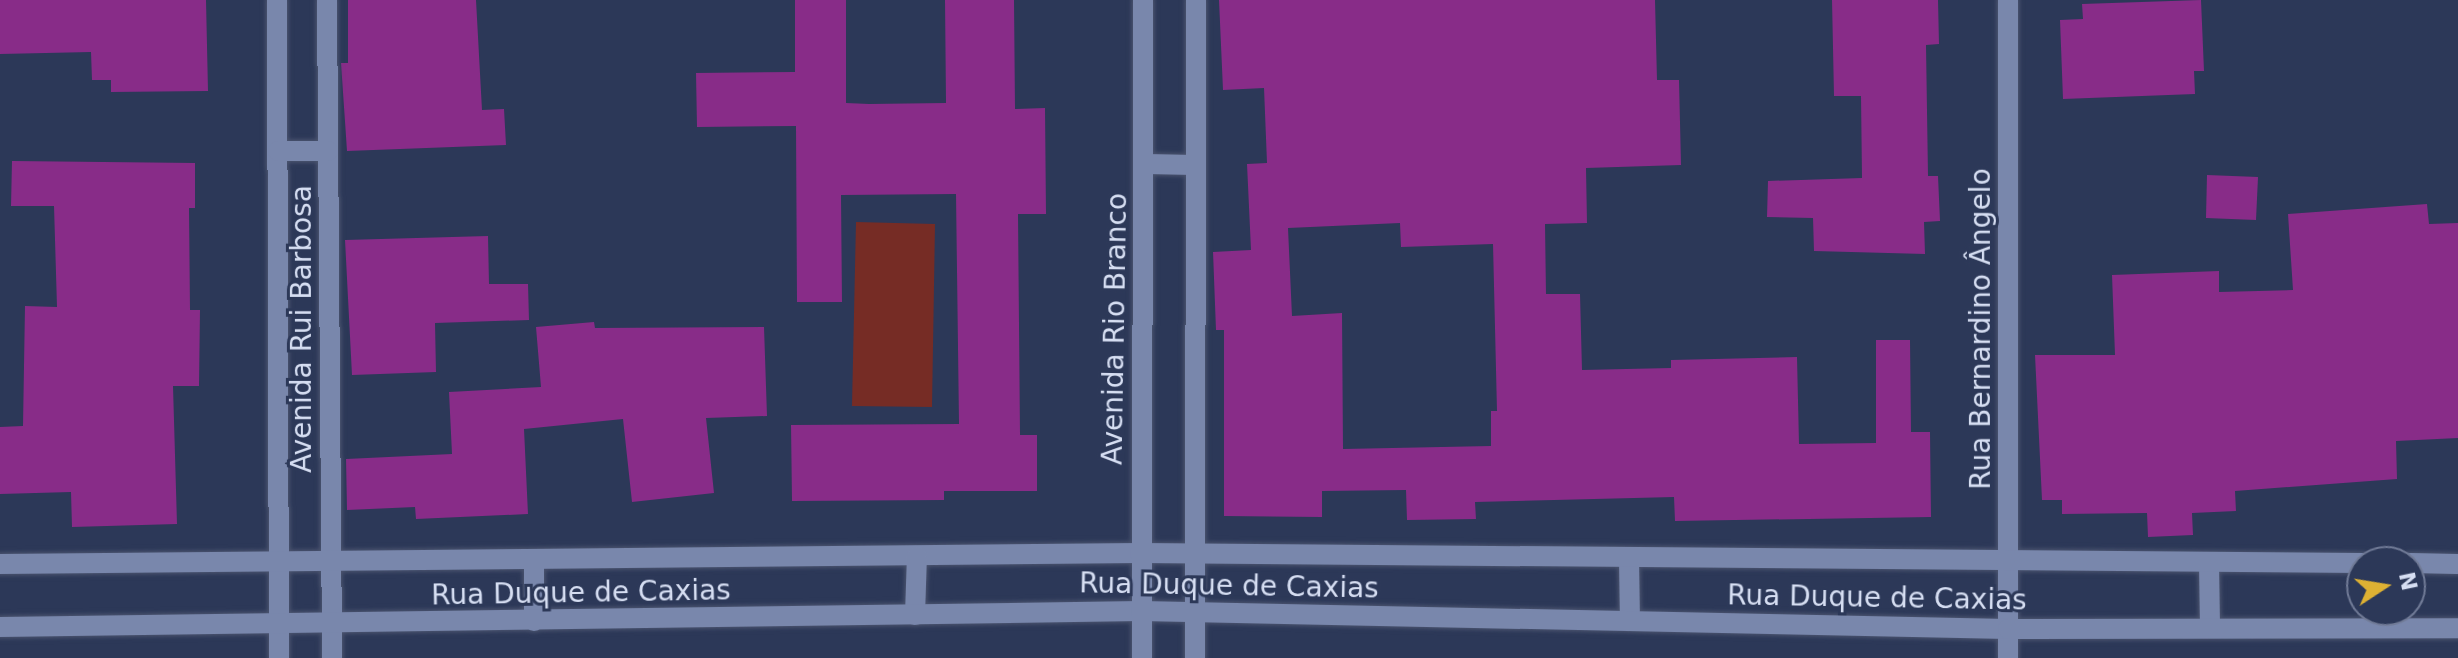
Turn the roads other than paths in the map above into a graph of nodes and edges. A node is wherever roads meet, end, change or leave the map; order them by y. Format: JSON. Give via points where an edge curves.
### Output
{"nodes":[{"id":1,"x":277,"y":0,"type":"edge"},
{"id":2,"x":327,"y":0,"type":"edge"},
{"id":3,"x":1143,"y":0,"type":"edge"},
{"id":4,"x":1196,"y":0,"type":"edge"},
{"id":5,"x":2008,"y":0,"type":"edge"},
{"id":6,"x":278,"y":151,"type":"junction"},
{"id":7,"x":328,"y":151,"type":"junction"},
{"id":8,"x":1145,"y":164,"type":"junction"},
{"id":9,"x":1196,"y":165,"type":"junction"},
{"id":10,"x":1140,"y":553,"type":"junction"},
{"id":11,"x":1193,"y":554,"type":"junction"},
{"id":12,"x":917,"y":556,"type":"junction"},
{"id":13,"x":534,"y":559,"type":"junction"},
{"id":14,"x":1629,"y":559,"type":"junction"},
{"id":15,"x":332,"y":563,"type":"junction"},
{"id":16,"x":2009,"y":563,"type":"junction"},
{"id":17,"x":2209,"y":563,"type":"junction"},
{"id":18,"x":2346,"y":563,"type":"edge"},
{"id":19,"x":2426,"y":563,"type":"edge"},
{"id":20,"x":0,"y":564,"type":"edge"},
{"id":21,"x":280,"y":564,"type":"junction"},
{"id":22,"x":2458,"y":564,"type":"edge"},
{"id":23,"x":1141,"y":611,"type":"junction"},
{"id":24,"x":1195,"y":612,"type":"junction"},
{"id":25,"x":915,"y":615,"type":"junction"},
{"id":26,"x":534,"y":621,"type":"junction"},
{"id":27,"x":1630,"y":621,"type":"junction"},
{"id":28,"x":279,"y":625,"type":"junction"},
{"id":29,"x":332,"y":625,"type":"junction"},
{"id":30,"x":0,"y":627,"type":"edge"},
{"id":31,"x":2210,"y":628,"type":"junction"},
{"id":32,"x":2458,"y":628,"type":"edge"},
{"id":33,"x":2008,"y":629,"type":"junction"},
{"id":34,"x":279,"y":658,"type":"edge"},
{"id":35,"x":332,"y":658,"type":"edge"},
{"id":36,"x":1142,"y":658,"type":"edge"},
{"id":37,"x":1195,"y":658,"type":"edge"},
{"id":38,"x":2008,"y":658,"type":"edge"}],
"edges":[{"from":1,"to":6,"type":"street","name":"Avenida Rui Barbosa"},
{"from":2,"to":7,"type":"street","name":"Avenida Rui Barbosa"},
{"from":3,"to":8,"type":"street","name":"Avenida Rio Branco"},
{"from":4,"to":9,"type":"street"},
{"from":5,"to":16,"type":"street","name":"Rua Bernardino Ângelo"},
{"from":6,"to":7,"type":"street"},
{"from":6,"to":21,"type":"street","name":"Avenida Rui Barbosa"},
{"from":7,"to":15,"type":"street","name":"Avenida Rui Barbosa"},
{"from":8,"to":9,"type":"street"},
{"from":8,"to":10,"type":"street","name":"Avenida Rio Branco"},
{"from":9,"to":11,"type":"street"},
{"from":10,"to":11,"type":"street","name":"Rua Duque de Caxias"},
{"from":10,"to":12,"type":"street","name":"Rua Duque de Caxias"},
{"from":10,"to":23,"type":"street","name":"Avenida Rio Branco"},
{"from":11,"to":14,"type":"street","name":"Rua Duque de Caxias"},
{"from":11,"to":24,"type":"street"},
{"from":12,"to":13,"type":"street","name":"Rua Duque de Caxias"},
{"from":12,"to":25,"type":"street"},
{"from":13,"to":15,"type":"street","name":"Rua Duque de Caxias"},
{"from":13,"to":26,"type":"street"},
{"from":14,"to":16,"type":"street","name":"Rua Duque de Caxias"},
{"from":14,"to":27,"type":"street"},
{"from":15,"to":21,"type":"street","name":"Rua Duque de Caxias"},
{"from":15,"to":29,"type":"street","name":"Avenida Rui Barbosa"},
{"from":16,"to":17,"type":"street","name":"Rua Duque de Caxias"},
{"from":16,"to":33,"type":"street","name":"Rua Bernardino Ângelo"},
{"from":17,"to":18,"type":"street","name":"Rua Duque de Caxias"},
{"from":17,"to":31,"type":"street"},
{"from":19,"to":22,"type":"street"},
{"from":20,"to":21,"type":"street","name":"Rua Duque de Caxias"},
{"from":21,"to":28,"type":"street","name":"Avenida Rui Barbosa"},
{"from":23,"to":24,"type":"street","name":"Rua Duque de Caxias"},
{"from":23,"to":25,"type":"street","name":"Rua Duque de Caxias"},
{"from":23,"to":36,"type":"street","name":"Avenida Rio Branco"},
{"from":24,"to":27,"type":"street","name":"Rua Duque de Caxias"},
{"from":24,"to":37,"type":"street"},
{"from":25,"to":26,"type":"street","name":"Rua Duque de Caxias"},
{"from":26,"to":29,"type":"street","name":"Rua Duque de Caxias"},
{"from":27,"to":33,"type":"street","name":"Rua Duque de Caxias"},
{"from":28,"to":29,"type":"street","name":"Rua Duque de Caxias"},
{"from":28,"to":30,"type":"street","name":"Rua Duque de Caxias"},
{"from":28,"to":34,"type":"street","name":"Avenida Rui Barbosa"},
{"from":29,"to":35,"type":"street","name":"Avenida Rui Barbosa"},
{"from":31,"to":32,"type":"street","name":"Rua Duque de Caxias"},
{"from":31,"to":33,"type":"street","name":"Rua Duque de Caxias"},
{"from":33,"to":38,"type":"street","name":"Rua Bernardino Ângelo"}]}
